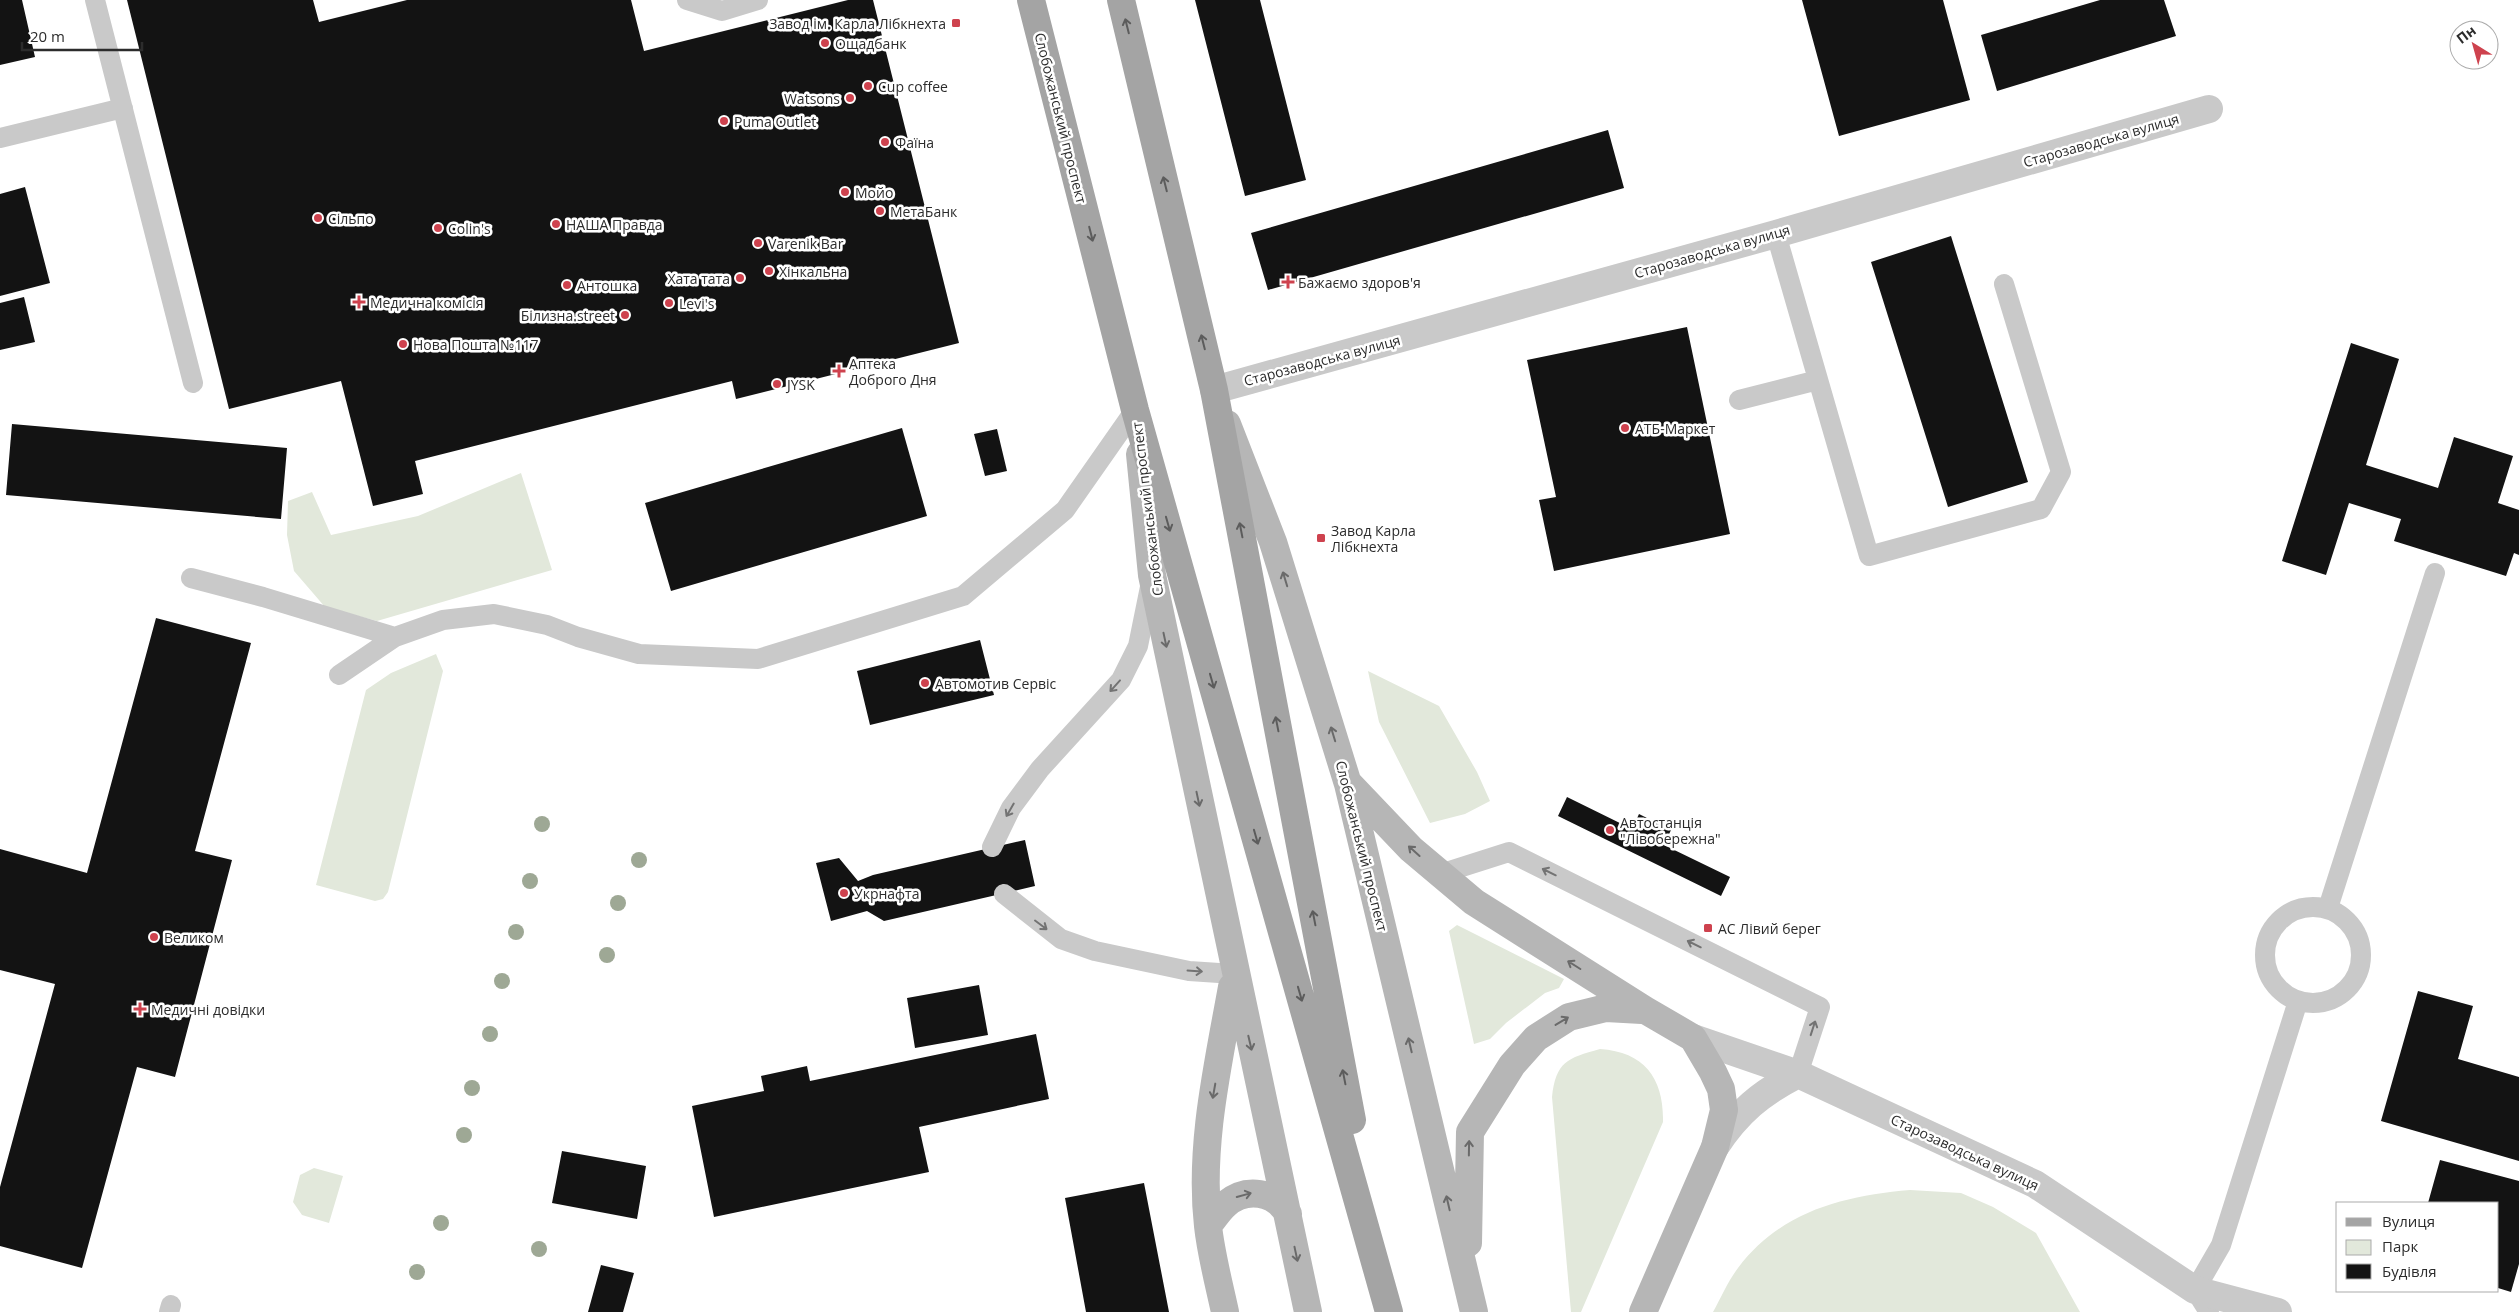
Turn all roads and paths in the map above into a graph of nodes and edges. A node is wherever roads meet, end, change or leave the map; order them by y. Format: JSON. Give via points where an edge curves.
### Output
{"nodes":[{"id":1,"x":95,"y":0,"type":"edge"},
{"id":2,"x":688,"y":0,"type":"edge"},
{"id":3,"x":758,"y":0,"type":"edge"},
{"id":4,"x":1031,"y":0,"type":"edge"},
{"id":5,"x":1121,"y":0,"type":"edge"},
{"id":6,"x":123,"y":108,"type":"junction"},
{"id":7,"x":2209,"y":110,"type":"dead end"},
{"id":8,"x":0,"y":138,"type":"edge"},
{"id":9,"x":1776,"y":234,"type":"junction"},
{"id":10,"x":2004,"y":284,"type":"dead end"},
{"id":11,"x":1818,"y":380,"type":"junction"},
{"id":12,"x":193,"y":383,"type":"dead end"},
{"id":13,"x":1214,"y":390,"type":"junction"},
{"id":14,"x":1739,"y":400,"type":"dead end"},
{"id":15,"x":1136,"y":410,"type":"junction"},
{"id":16,"x":2435,"y":573,"type":"dead end"},
{"id":17,"x":1152,"y":575,"type":"junction"},
{"id":18,"x":191,"y":578,"type":"dead end"},
{"id":19,"x":396,"y":636,"type":"junction"},
{"id":20,"x":339,"y":675,"type":"dead end"},
{"id":21,"x":1348,"y":784,"type":"junction"},
{"id":22,"x":992,"y":847,"type":"dead end"},
{"id":23,"x":1440,"y":874,"type":"junction"},
{"id":24,"x":1004,"y":894,"type":"dead end"},
{"id":25,"x":2328,"y":908,"type":"junction"},
{"id":26,"x":1234,"y":974,"type":"junction"},
{"id":27,"x":2298,"y":1001,"type":"junction"},
{"id":28,"x":1645,"y":1010,"type":"junction"},
{"id":29,"x":1693,"y":1038,"type":"junction"},
{"id":30,"x":1798,"y":1074,"type":"junction"},
{"id":31,"x":1715,"y":1147,"type":"junction"},
{"id":32,"x":1288,"y":1214,"type":"junction"},
{"id":33,"x":1208,"y":1226,"type":"junction"},
{"id":34,"x":1467,"y":1284,"type":"junction"},
{"id":35,"x":2202,"y":1301,"type":"edge"},
{"id":36,"x":1387,"y":1305,"type":"edge"},
{"id":37,"x":1225,"y":1312,"type":"edge"},
{"id":38,"x":1308,"y":1312,"type":"edge"},
{"id":39,"x":1474,"y":1312,"type":"edge"},
{"id":40,"x":1643,"y":1312,"type":"edge"},
{"id":41,"x":2278,"y":1312,"type":"edge"}],
"edges":[{"from":1,"to":6,"type":"lane"},
{"from":2,"to":3,"type":"lane","via":[[722,10]]},
{"from":4,"to":15,"type":"main road","name":"Слобожанський проспект","one_way":true},
{"from":13,"to":5,"type":"main road","name":"Слобожанський проспект","one_way":true},
{"from":6,"to":8,"type":"lane"},
{"from":6,"to":12,"type":"lane"},
{"from":7,"to":9,"type":"street","name":"Старозаводська вулиця"},
{"from":9,"to":11,"type":"lane"},
{"from":9,"to":13,"type":"street","name":"Старозаводська вулиця"},
{"from":10,"to":11,"type":"lane","via":[[2061,472],[2041,509],[1869,556]]},
{"from":11,"to":14,"type":"lane"},
{"from":21,"to":13,"type":"main road","name":"Слобожанський проспект","one_way":true,"via":[[1273,542]]},
{"from":36,"to":13,"type":"main road","name":"Слобожанський проспект","one_way":true},
{"from":15,"to":17,"type":"main road","name":"Слобожанський проспект"},
{"from":15,"to":19,"type":"lane","via":[[1065,510],[963,596],[758,659],[639,654],[547,625],[494,614],[444,620]]},
{"from":15,"to":36,"type":"main road","name":"Слобожанський проспект","one_way":true},
{"from":16,"to":25,"type":"lane"},
{"from":17,"to":22,"type":"lane","one_way":true,"via":[[1138,646],[1121,680],[1040,769],[1011,808]]},
{"from":17,"to":26,"type":"main road","name":"Слобожанський проспект","one_way":true},
{"from":18,"to":19,"type":"lane"},
{"from":19,"to":20,"type":"lane"},
{"from":23,"to":21,"type":"main road","one_way":true,"via":[[1410,849]]},
{"from":34,"to":21,"type":"main road","name":"Слобожанський проспект","one_way":true},
{"from":28,"to":23,"type":"main road","one_way":true,"via":[[1474,902]]},
{"from":30,"to":23,"type":"lane","one_way":true,"via":[[1820,1007],[1510,852]]},
{"from":24,"to":26,"type":"lane","one_way":true,"via":[[1061,939],[1095,951],[1189,971]]},
{"from":25,"to":27,"type":"lane","via":[[2295,910],[2280,919],[2265,948],[2266,965],[2272,980],[2284,993]]},
{"from":25,"to":27,"type":"lane","via":[[2343,916],[2354,929],[2360,944],[2361,961],[2356,977],[2332,1000]]},
{"from":26,"to":32,"type":"main road","name":"Слобожанський проспект","one_way":true},
{"from":26,"to":33,"type":"main road","one_way":true,"via":[[1212,1098],[1207,1164]]},
{"from":27,"to":35,"type":"lane"},
{"from":28,"to":29,"type":"main road"},
{"from":34,"to":28,"type":"main road","one_way":true,"via":[[1470,1132],[1512,1065],[1536,1038],[1569,1017],[1606,1008]]},
{"from":29,"to":30,"type":"street","name":"Старозаводська вулиця"},
{"from":29,"to":31,"type":"main road","via":[[1721,1090],[1724,1110]]},
{"from":30,"to":31,"type":"street","via":[[1751,1103],[1730,1123]]},
{"from":30,"to":35,"type":"street","name":"Старозаводська вулиця","via":[[2035,1184]]},
{"from":31,"to":40,"type":"main road"},
{"from":33,"to":32,"type":"main road","one_way":true,"via":[[1225,1204],[1243,1194],[1274,1198]]},
{"from":32,"to":38,"type":"main road","name":"Слобожанський проспект","one_way":true},
{"from":33,"to":37,"type":"main road"},
{"from":34,"to":39,"type":"main road","name":"Слобожанський проспект"},
{"from":35,"to":41,"type":"street","name":"Старозаводська вулиця"}]}
